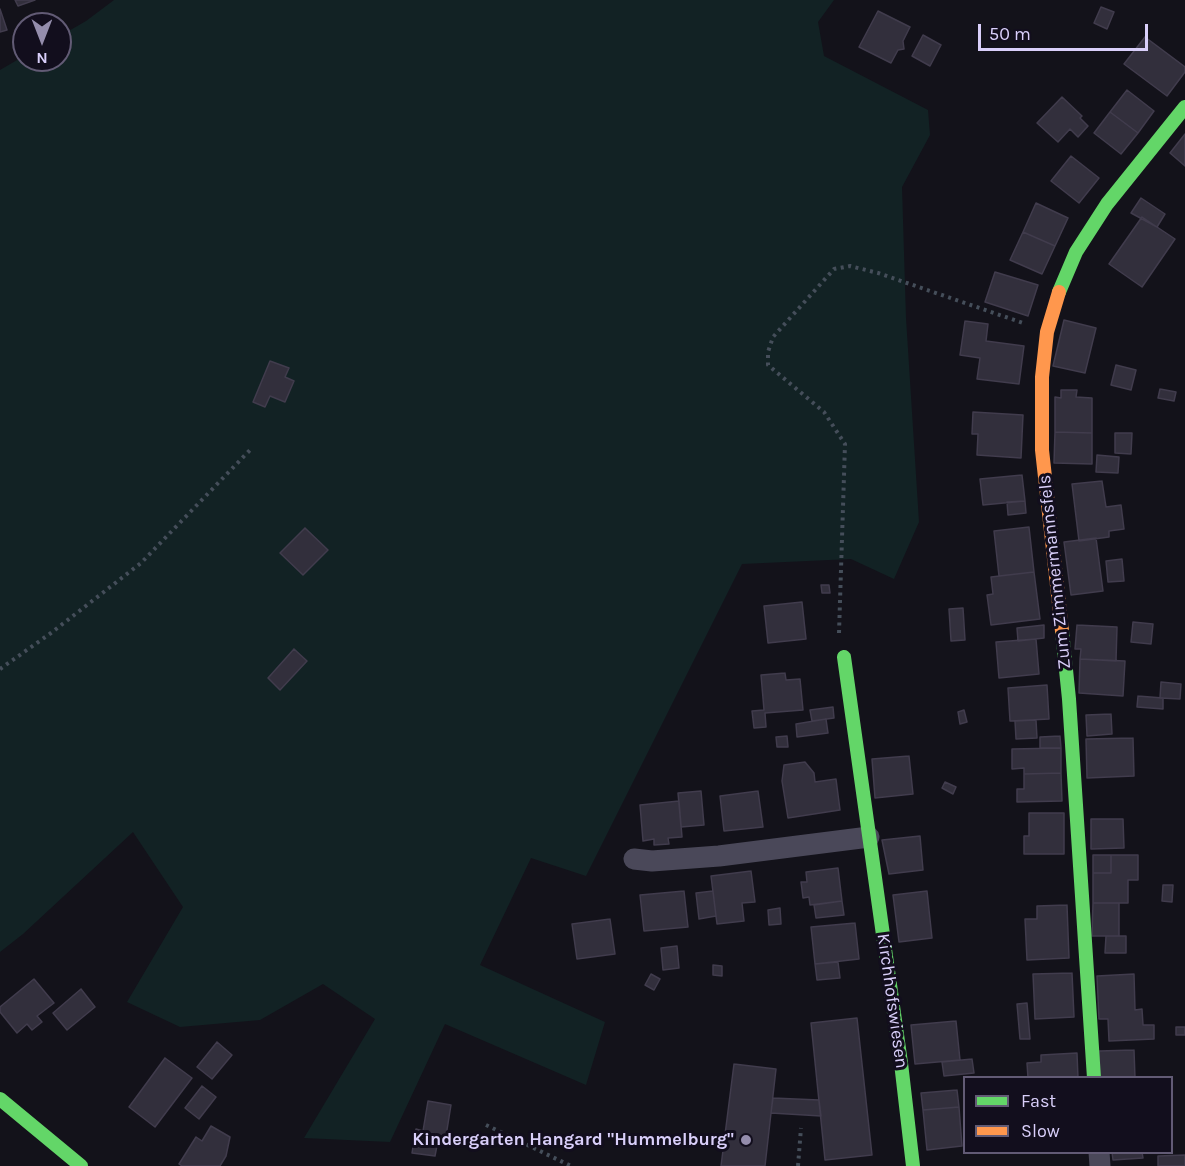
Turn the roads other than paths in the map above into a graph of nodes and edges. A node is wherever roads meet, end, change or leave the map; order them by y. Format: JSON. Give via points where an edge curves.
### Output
{"nodes":[{"id":1,"x":1185,"y":107,"type":"edge"},
{"id":2,"x":844,"y":657,"type":"road end"},
{"id":3,"x":869,"y":837,"type":"junction"},
{"id":4,"x":634,"y":859,"type":"dead end"},
{"id":5,"x":1094,"y":1076,"type":"edge"},
{"id":6,"x":0,"y":1099,"type":"edge"},
{"id":7,"x":81,"y":1166,"type":"edge"},
{"id":8,"x":913,"y":1166,"type":"edge"}],
"edges":[{"from":1,"to":5,"type":"street","name":"Zum Zimmermannsfels","via":[[1107,204],[1076,252],[1054,303],[1042,377],[1042,450],[1069,699]]},
{"from":2,"to":3,"type":"street","name":"Kirchhofswiesen"},
{"from":3,"to":4,"type":"street","via":[[718,856]]},
{"from":3,"to":8,"type":"street","name":"Kirchhofswiesen"},
{"from":6,"to":7,"type":"street"}]}
